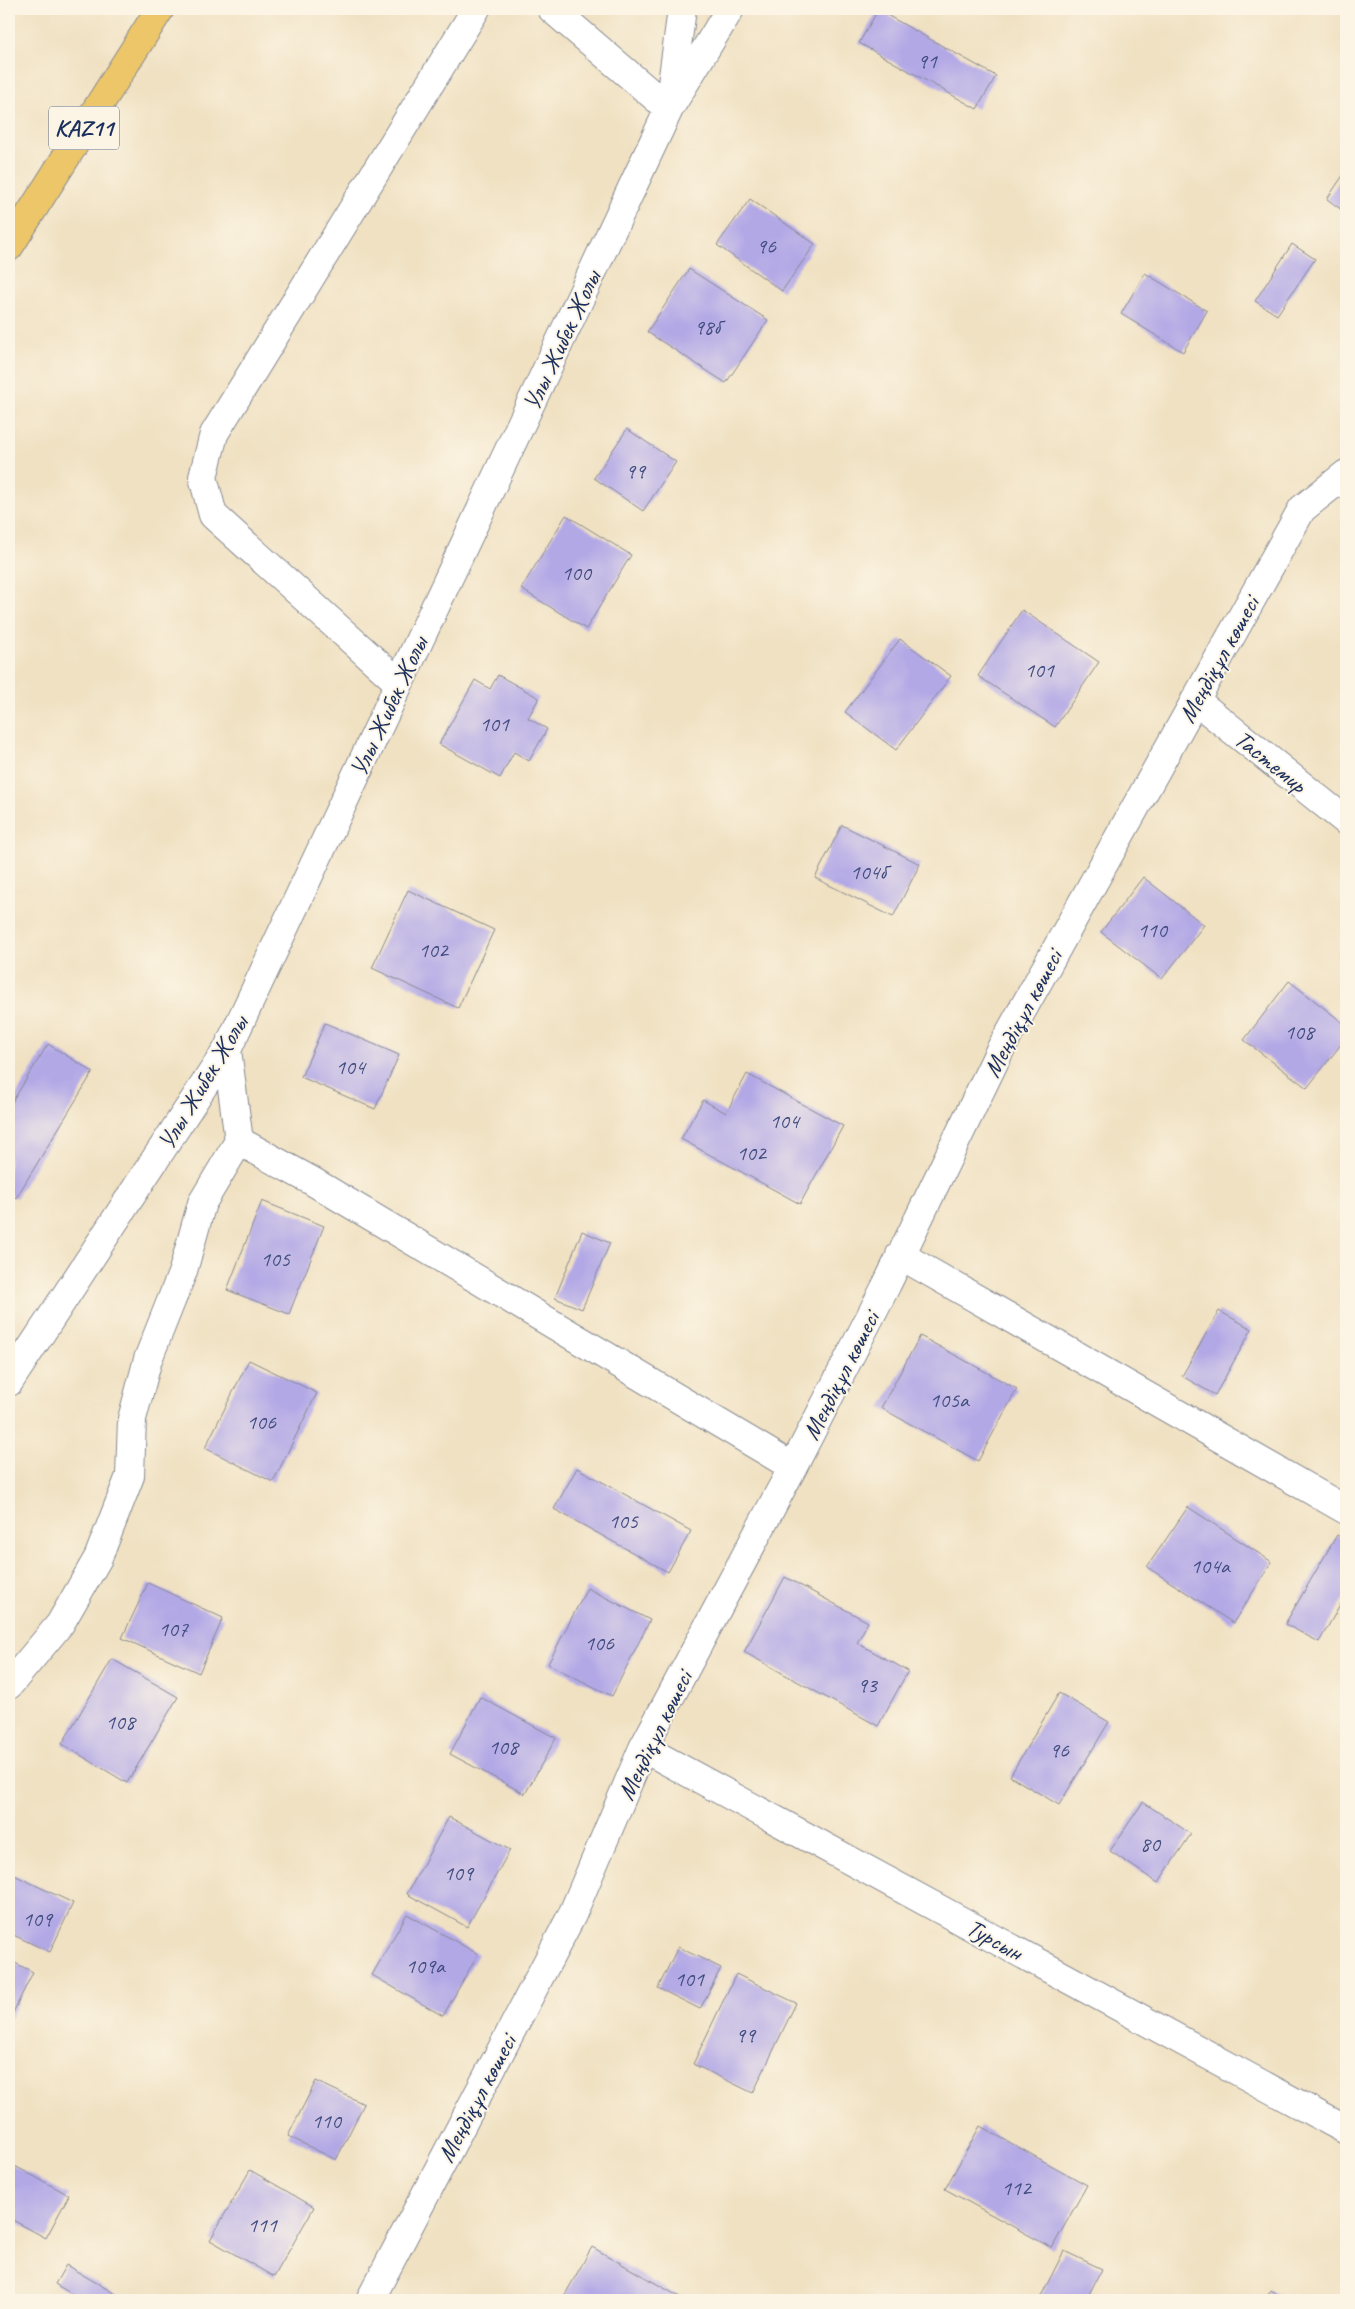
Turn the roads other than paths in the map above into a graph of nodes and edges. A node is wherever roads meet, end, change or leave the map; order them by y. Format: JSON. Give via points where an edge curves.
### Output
{"nodes":[{"id":1,"x":160,"y":9,"type":"edge"},
{"id":2,"x":476,"y":9,"type":"edge"},
{"id":3,"x":552,"y":9,"type":"edge"},
{"id":4,"x":682,"y":9,"type":"edge"},
{"id":5,"x":730,"y":9,"type":"edge"},
{"id":6,"x":669,"y":109,"type":"junction"},
{"id":7,"x":9,"y":247,"type":"edge"},
{"id":8,"x":1346,"y":474,"type":"edge"},
{"id":9,"x":399,"y":683,"type":"junction"},
{"id":10,"x":1195,"y":700,"type":"junction"},
{"id":11,"x":1346,"y":822,"type":"edge"},
{"id":12,"x":227,"y":1050,"type":"junction"},
{"id":13,"x":239,"y":1140,"type":"junction"},
{"id":14,"x":900,"y":1255,"type":"junction"},
{"id":15,"x":9,"y":1382,"type":"edge"},
{"id":16,"x":793,"y":1467,"type":"junction"},
{"id":17,"x":1346,"y":1510,"type":"edge"},
{"id":18,"x":9,"y":1685,"type":"edge"},
{"id":19,"x":644,"y":1748,"type":"junction"},
{"id":20,"x":1346,"y":2130,"type":"edge"},
{"id":21,"x":370,"y":2300,"type":"edge"}],
"edges":[{"from":1,"to":7,"type":"highway","number":"KAZ11"},
{"from":2,"to":9,"type":"street","via":[[214,434],[203,477],[213,515]]},
{"from":3,"to":6,"type":"street"},
{"from":4,"to":6,"type":"street"},
{"from":5,"to":6,"type":"street","name":"Улы Жибек Жолы"},
{"from":6,"to":9,"type":"street","name":"Улы Жибек Жолы"},
{"from":8,"to":10,"type":"street","name":"Меңдіқұл көшесі","via":[[1302,509]]},
{"from":9,"to":12,"type":"street","name":"Улы Жибек Жолы"},
{"from":10,"to":11,"type":"street","name":"Тастемир"},
{"from":10,"to":14,"type":"street","name":"Меңдіқұл көшесі","via":[[1000,1050]]},
{"from":12,"to":13,"type":"street"},
{"from":12,"to":15,"type":"street","name":"Улы Жибек Жолы"},
{"from":13,"to":16,"type":"street"},
{"from":13,"to":18,"type":"street","via":[[202,1203],[183,1272],[148,1359],[132,1419],[130,1476],[98,1558],[60,1624]]},
{"from":14,"to":16,"type":"street","name":"Меңдіқұл көшесі"},
{"from":14,"to":17,"type":"street"},
{"from":16,"to":19,"type":"street","name":"Меңдіқұл көшесі"},
{"from":19,"to":20,"type":"street","name":"Турсын"},
{"from":19,"to":21,"type":"street","name":"Меңдіқұл көшесі","via":[[572,1915]]}]}
